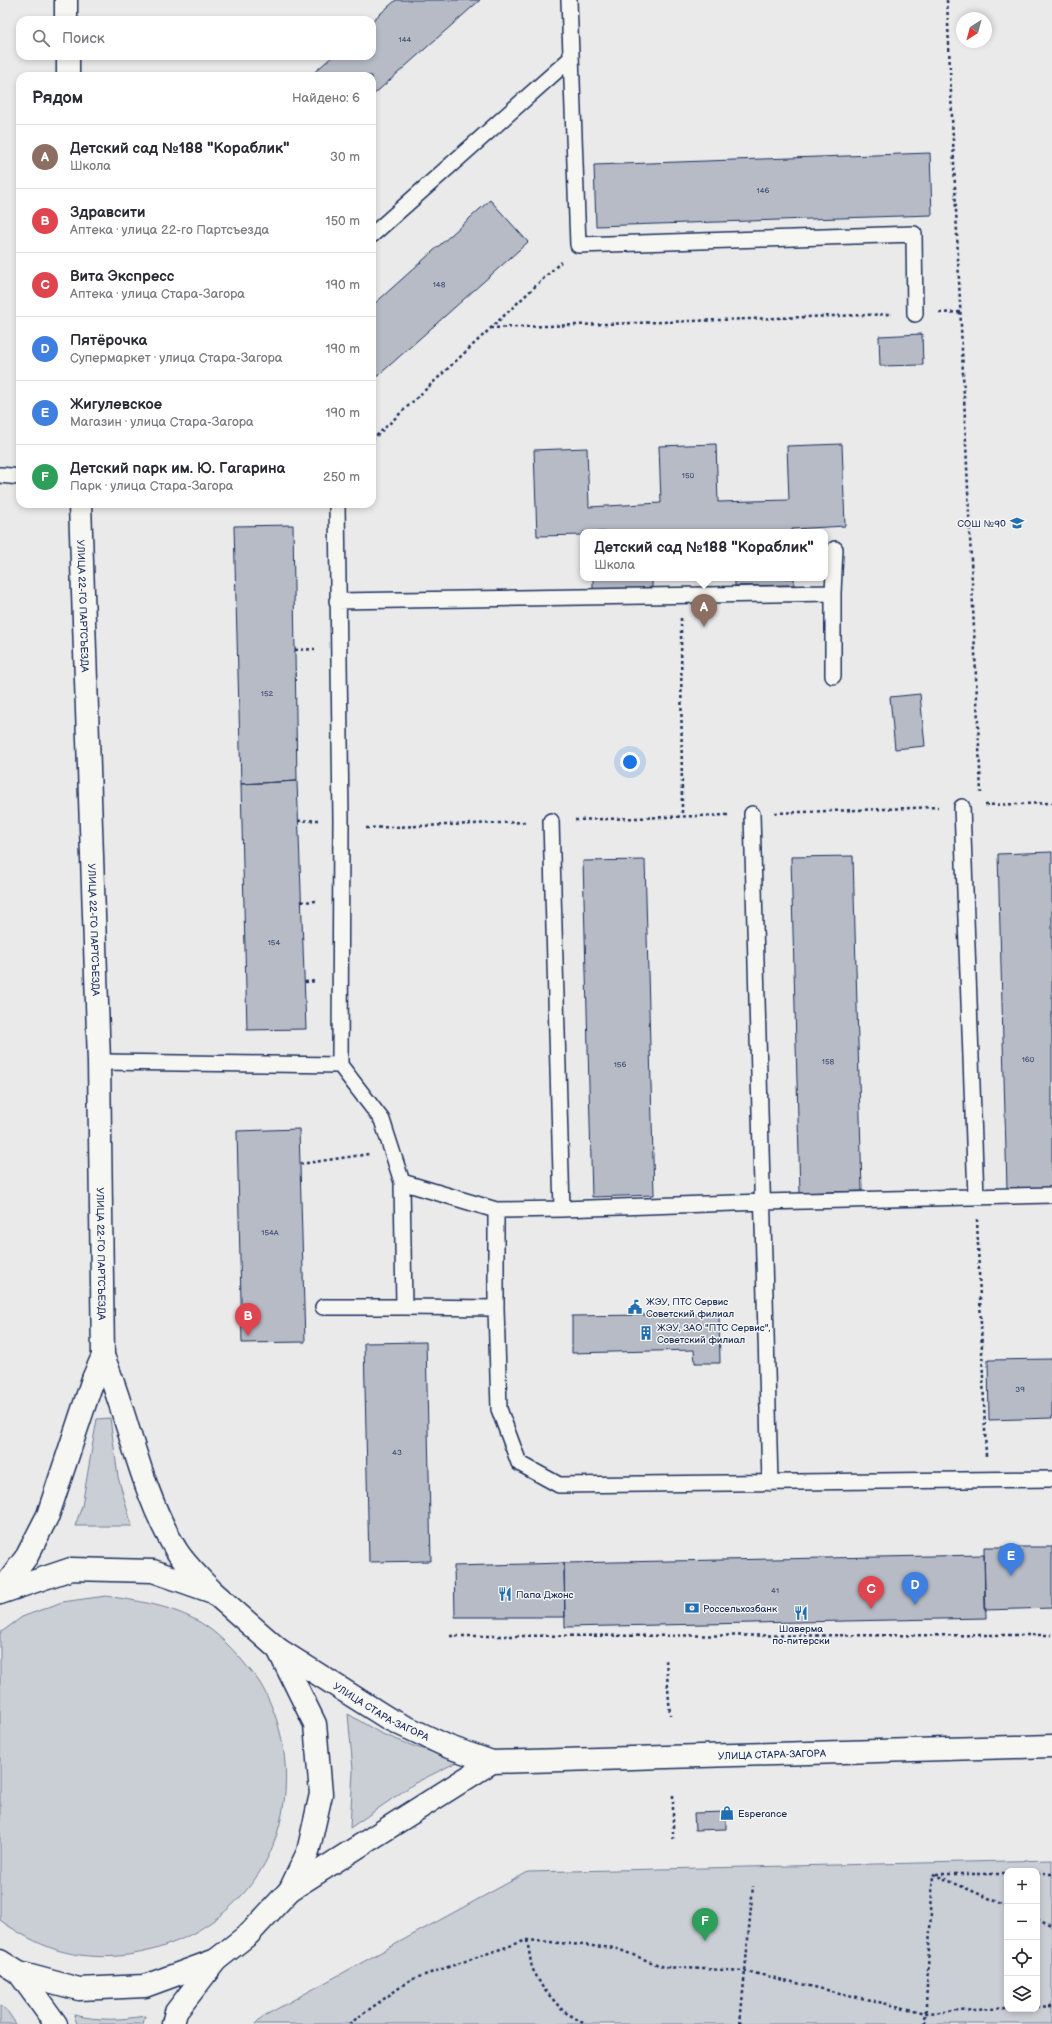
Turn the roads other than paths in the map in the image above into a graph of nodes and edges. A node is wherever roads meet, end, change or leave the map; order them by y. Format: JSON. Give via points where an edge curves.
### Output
{"nodes":[{"id":1,"x":66,"y":0,"type":"edge"},
{"id":2,"x":569,"y":0,"type":"edge"},
{"id":3,"x":66,"y":16,"type":"edge"},
{"id":4,"x":570,"y":59,"type":"junction"},
{"id":5,"x":68,"y":60,"type":"edge"},
{"id":6,"x":68,"y":72,"type":"edge"},
{"id":7,"x":376,"y":231,"type":"edge"},
{"id":8,"x":916,"y":314,"type":"road end"},
{"id":9,"x":0,"y":475,"type":"edge"},
{"id":10,"x":16,"y":477,"type":"edge"},
{"id":11,"x":80,"y":508,"type":"edge"},
{"id":12,"x":337,"y":508,"type":"edge"},
{"id":13,"x":835,"y":549,"type":"dead end"},
{"id":14,"x":833,"y":593,"type":"junction"},
{"id":15,"x":337,"y":601,"type":"junction"},
{"id":16,"x":833,"y":676,"type":"dead end"},
{"id":17,"x":962,"y":806,"type":"road end"},
{"id":18,"x":752,"y":814,"type":"road end"},
{"id":19,"x":551,"y":821,"type":"road end"},
{"id":20,"x":98,"y":1062,"type":"junction"},
{"id":21,"x":340,"y":1065,"type":"junction"},
{"id":22,"x":402,"y":1182,"type":"junction"},
{"id":23,"x":1052,"y":1195,"type":"edge"},
{"id":24,"x":976,"y":1197,"type":"junction"},
{"id":25,"x":763,"y":1202,"type":"junction"},
{"id":26,"x":562,"y":1209,"type":"junction"},
{"id":27,"x":496,"y":1210,"type":"junction"},
{"id":28,"x":323,"y":1307,"type":"dead end"},
{"id":29,"x":404,"y":1307,"type":"junction"},
{"id":30,"x":496,"y":1308,"type":"junction"},
{"id":31,"x":103,"y":1356,"type":"junction"},
{"id":32,"x":1052,"y":1479,"type":"edge"},
{"id":33,"x":770,"y":1484,"type":"junction"},
{"id":34,"x":212,"y":1592,"type":"junction"},
{"id":35,"x":0,"y":1593,"type":"edge"},
{"id":36,"x":278,"y":1649,"type":"junction"},
{"id":37,"x":1052,"y":1746,"type":"edge"},
{"id":38,"x":492,"y":1762,"type":"junction"},
{"id":39,"x":290,"y":1890,"type":"junction"},
{"id":40,"x":216,"y":1960,"type":"junction"},
{"id":41,"x":0,"y":1961,"type":"edge"},
{"id":42,"x":19,"y":1973,"type":"junction"},
{"id":43,"x":56,"y":2024,"type":"edge"},
{"id":44,"x":173,"y":2024,"type":"edge"}],
"edges":[{"from":1,"to":3,"type":"main road"},
{"from":2,"to":4,"type":"lane"},
{"from":4,"to":7,"type":"lane"},
{"from":4,"to":8,"type":"lane","via":[[578,245],[914,234]]},
{"from":5,"to":6,"type":"main road"},
{"from":9,"to":10,"type":"lane"},
{"from":11,"to":20,"type":"main road","name":"УЛИЦА 22-ГО ПАРТСЪЕЗДА"},
{"from":12,"to":15,"type":"lane"},
{"from":13,"to":14,"type":"lane"},
{"from":14,"to":15,"type":"lane"},
{"from":14,"to":16,"type":"lane"},
{"from":15,"to":21,"type":"lane","via":[[341,828]]},
{"from":17,"to":24,"type":"lane"},
{"from":18,"to":25,"type":"lane"},
{"from":19,"to":26,"type":"lane"},
{"from":20,"to":21,"type":"lane"},
{"from":20,"to":31,"type":"main road","name":"УЛИЦА 22-ГО ПАРТСЪЕЗДА"},
{"from":21,"to":22,"type":"lane","via":[[382,1120]]},
{"from":22,"to":27,"type":"lane"},
{"from":22,"to":29,"type":"lane"},
{"from":23,"to":24,"type":"lane"},
{"from":24,"to":25,"type":"lane"},
{"from":25,"to":26,"type":"lane"},
{"from":25,"to":33,"type":"lane"},
{"from":26,"to":27,"type":"lane"},
{"from":27,"to":30,"type":"lane"},
{"from":28,"to":29,"type":"lane"},
{"from":29,"to":30,"type":"lane"},
{"from":30,"to":33,"type":"lane","via":[[499,1409],[519,1463],[559,1485]]},
{"from":31,"to":34,"type":"main road","name":"УЛИЦА 22-ГО ПАРТСЪЕЗДА","via":[[114,1382],[154,1508],[176,1550]]},
{"from":31,"to":35,"type":"main road","name":"УЛИЦА 22-ГО ПАРТСЪЕЗДА","via":[[48,1515],[27,1556]]},
{"from":32,"to":33,"type":"lane"},
{"from":34,"to":35,"type":"main road","via":[[153,1571],[71,1569]]},
{"from":34,"to":36,"type":"main road"},
{"from":36,"to":38,"type":"main road","name":"УЛИЦА СТАРА-ЗАГОРА","via":[[390,1719],[449,1747]]},
{"from":36,"to":39,"type":"main road","via":[[315,1724],[321,1794],[308,1852]]},
{"from":37,"to":38,"type":"main road","name":"УЛИЦА СТАРА-ЗАГОРА"},
{"from":38,"to":39,"type":"main road"},
{"from":39,"to":40,"type":"main road","via":[[249,1934]]},
{"from":40,"to":42,"type":"main road","via":[[145,1986],[79,1989]]},
{"from":40,"to":44,"type":"main road","via":[[176,2012]]},
{"from":41,"to":42,"type":"main road"},
{"from":42,"to":43,"type":"main road"}]}
